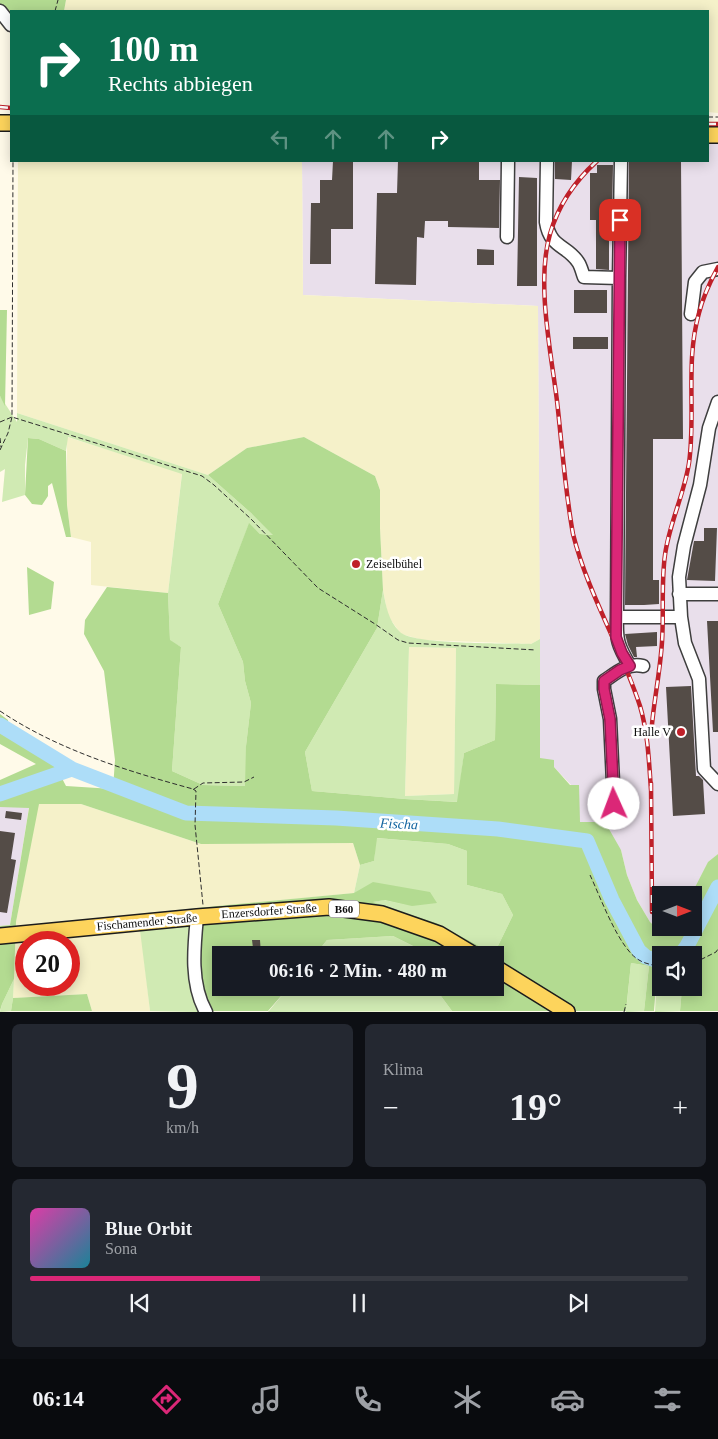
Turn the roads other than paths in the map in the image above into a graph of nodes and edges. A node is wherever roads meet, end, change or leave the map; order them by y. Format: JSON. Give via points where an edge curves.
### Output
{"nodes":[{"id":1,"x":0,"y":11,"type":"edge"},
{"id":2,"x":10,"y":24,"type":"edge"},
{"id":3,"x":508,"y":162,"type":"edge"},
{"id":4,"x":547,"y":162,"type":"edge"},
{"id":5,"x":621,"y":162,"type":"edge"},
{"id":6,"x":507,"y":237,"type":"dead end"},
{"id":7,"x":718,"y":269,"type":"edge"},
{"id":8,"x":619,"y":278,"type":"junction"},
{"id":9,"x":692,"y":314,"type":"dead end"},
{"id":10,"x":718,"y":402,"type":"edge"},
{"id":11,"x":680,"y":594,"type":"junction"},
{"id":12,"x":718,"y":594,"type":"edge"},
{"id":13,"x":617,"y":617,"type":"junction"},
{"id":14,"x":681,"y":617,"type":"junction"},
{"id":15,"x":630,"y":666,"type":"junction"},
{"id":16,"x":643,"y":666,"type":"dead end"},
{"id":17,"x":718,"y":784,"type":"edge"},
{"id":18,"x":614,"y":804,"type":"dead end"},
{"id":19,"x":202,"y":915,"type":"junction"},
{"id":20,"x":0,"y":936,"type":"edge"},
{"id":21,"x":459,"y":946,"type":"edge"},
{"id":22,"x":504,"y":973,"type":"edge"},
{"id":23,"x":206,"y":1012,"type":"edge"},
{"id":24,"x":567,"y":1012,"type":"edge"}],
"edges":[{"from":1,"to":2,"type":"street"},
{"from":3,"to":6,"type":"street"},
{"from":4,"to":8,"type":"street","via":[[546,222],[554,242],[578,261],[584,277]]},
{"from":5,"to":8,"type":"street"},
{"from":7,"to":9,"type":"street","via":[[703,272],[695,282]]},
{"from":8,"to":13,"type":"street"},
{"from":10,"to":11,"type":"street","via":[[709,428],[700,485],[684,546]]},
{"from":11,"to":12,"type":"street"},
{"from":11,"to":14,"type":"street"},
{"from":13,"to":14,"type":"street"},
{"from":13,"to":15,"type":"street","via":[[616,637]]},
{"from":14,"to":17,"type":"street","via":[[684,643],[699,679],[704,769]]},
{"from":15,"to":16,"type":"street"},
{"from":15,"to":18,"type":"street","via":[[604,681],[610,719]]},
{"from":19,"to":20,"type":"main road","name":"Fischamender Straße","number":"B60"},
{"from":19,"to":21,"type":"main road","name":"Enzersdorfer Straße","number":"B60","via":[[330,907],[382,914],[438,934]]},
{"from":19,"to":23,"type":"street","via":[[194,952],[196,979]]},
{"from":22,"to":24,"type":"main road"}]}
